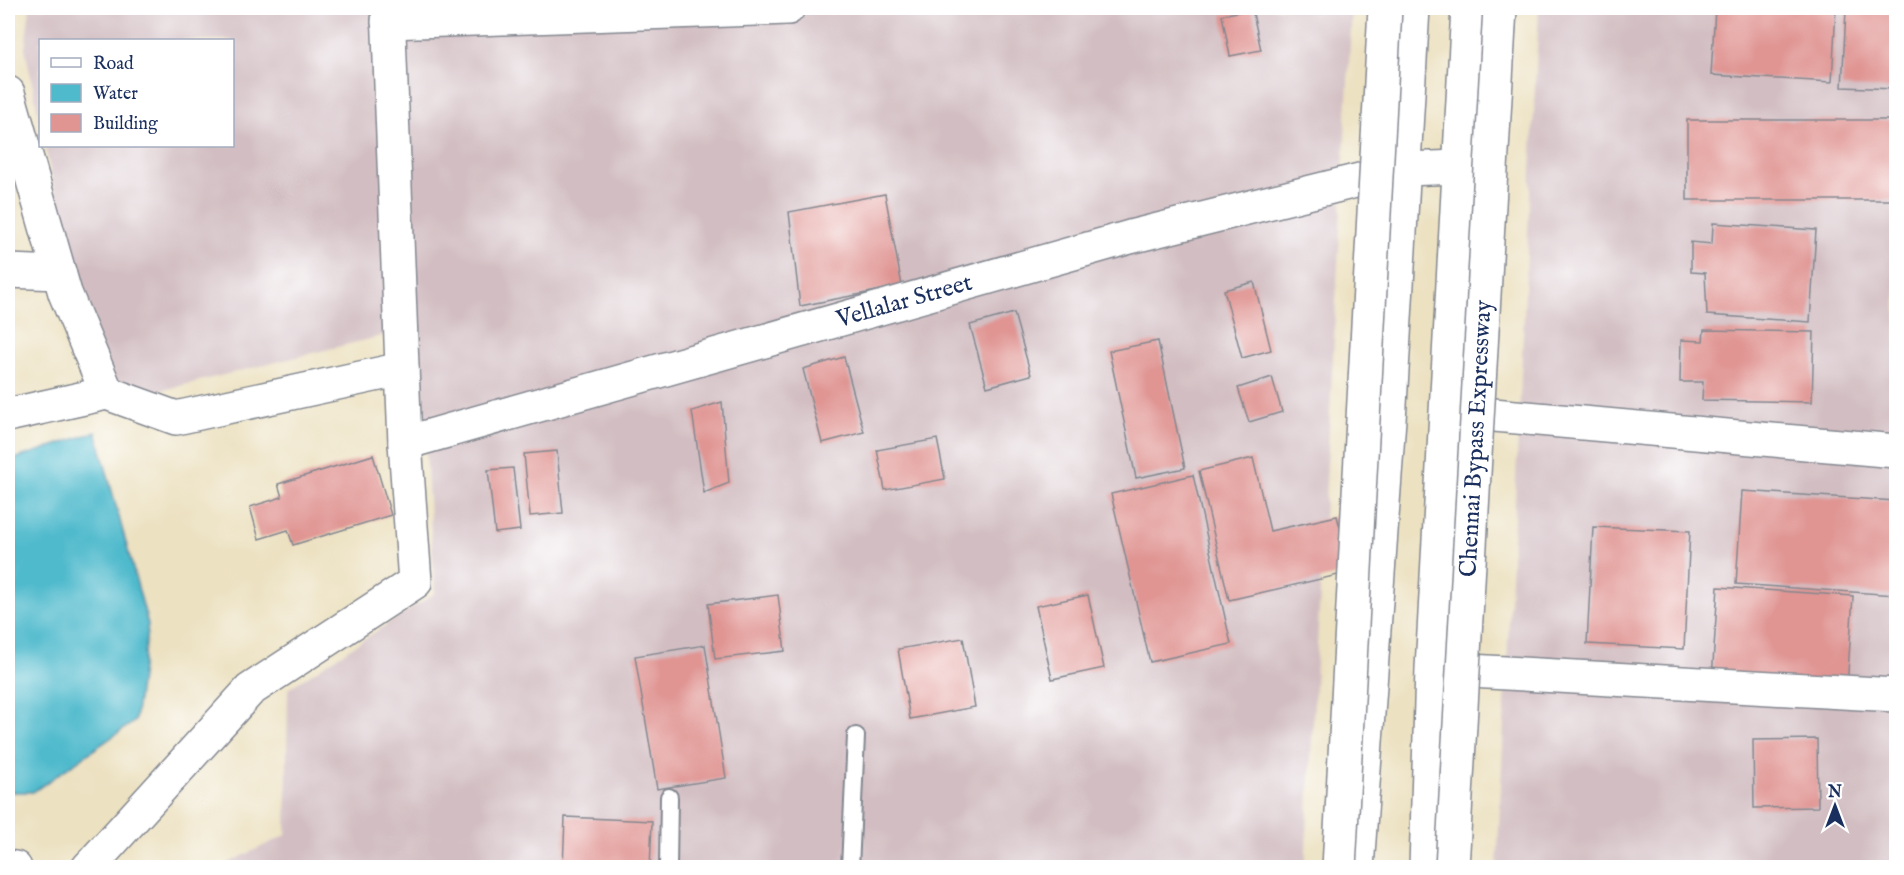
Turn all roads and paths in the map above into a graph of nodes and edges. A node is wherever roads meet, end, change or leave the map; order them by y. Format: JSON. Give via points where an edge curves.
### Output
{"nodes":[{"id":1,"x":788,"y":8,"type":"edge"},
{"id":2,"x":1385,"y":8,"type":"edge"},
{"id":3,"x":1413,"y":8,"type":"edge"},
{"id":4,"x":1468,"y":8,"type":"edge"},
{"id":5,"x":1500,"y":8,"type":"edge"},
{"id":6,"x":388,"y":15,"type":"edge"},
{"id":7,"x":8,"y":93,"type":"edge"},
{"id":8,"x":1460,"y":167,"type":"junction"},
{"id":9,"x":1404,"y":169,"type":"junction"},
{"id":10,"x":8,"y":271,"type":"edge"},
{"id":11,"x":59,"y":273,"type":"junction"},
{"id":12,"x":402,"y":369,"type":"junction"},
{"id":13,"x":107,"y":393,"type":"junction"},
{"id":14,"x":1447,"y":411,"type":"junction"},
{"id":15,"x":8,"y":415,"type":"edge"},
{"id":16,"x":405,"y":443,"type":"junction"},
{"id":17,"x":1896,"y":451,"type":"edge"},
{"id":18,"x":1432,"y":669,"type":"junction"},
{"id":19,"x":1896,"y":695,"type":"edge"},
{"id":20,"x":856,"y":736,"type":"dead end"},
{"id":21,"x":669,"y":797,"type":"dead end"},
{"id":22,"x":8,"y":867,"type":"edge"},
{"id":23,"x":15,"y":867,"type":"edge"},
{"id":24,"x":88,"y":867,"type":"edge"},
{"id":25,"x":668,"y":867,"type":"edge"},
{"id":26,"x":850,"y":867,"type":"edge"},
{"id":27,"x":1339,"y":867,"type":"edge"},
{"id":28,"x":1357,"y":867,"type":"edge"},
{"id":29,"x":1426,"y":867,"type":"edge"},
{"id":30,"x":1452,"y":867,"type":"edge"}],
"edges":[{"from":1,"to":6,"type":"main road"},
{"from":2,"to":27,"type":"main road","bridge":true},
{"from":3,"to":9,"type":"main road"},
{"from":4,"to":8,"type":"main road"},
{"from":5,"to":30,"type":"main road","name":"Chennai Bypass Expressway","bridge":true},
{"from":6,"to":12,"type":"main road"},
{"from":7,"to":11,"type":"main road"},
{"from":8,"to":9,"type":"main road","name":"Vellalar Street"},
{"from":8,"to":14,"type":"main road"},
{"from":9,"to":16,"type":"main road","name":"Vellalar Street","via":[[1130,237]]},
{"from":9,"to":28,"type":"main road"},
{"from":10,"to":11,"type":"main road"},
{"from":11,"to":13,"type":"main road"},
{"from":12,"to":13,"type":"main road","via":[[176,418]]},
{"from":12,"to":16,"type":"main road"},
{"from":13,"to":15,"type":"main road"},
{"from":14,"to":17,"type":"main road"},
{"from":14,"to":18,"type":"main road"},
{"from":16,"to":24,"type":"main road","via":[[416,582],[250,690]]},
{"from":18,"to":19,"type":"main road"},
{"from":18,"to":29,"type":"main road"},
{"from":20,"to":26,"type":"lane"},
{"from":21,"to":25,"type":"lane"},
{"from":22,"to":23,"type":"main road"}]}
